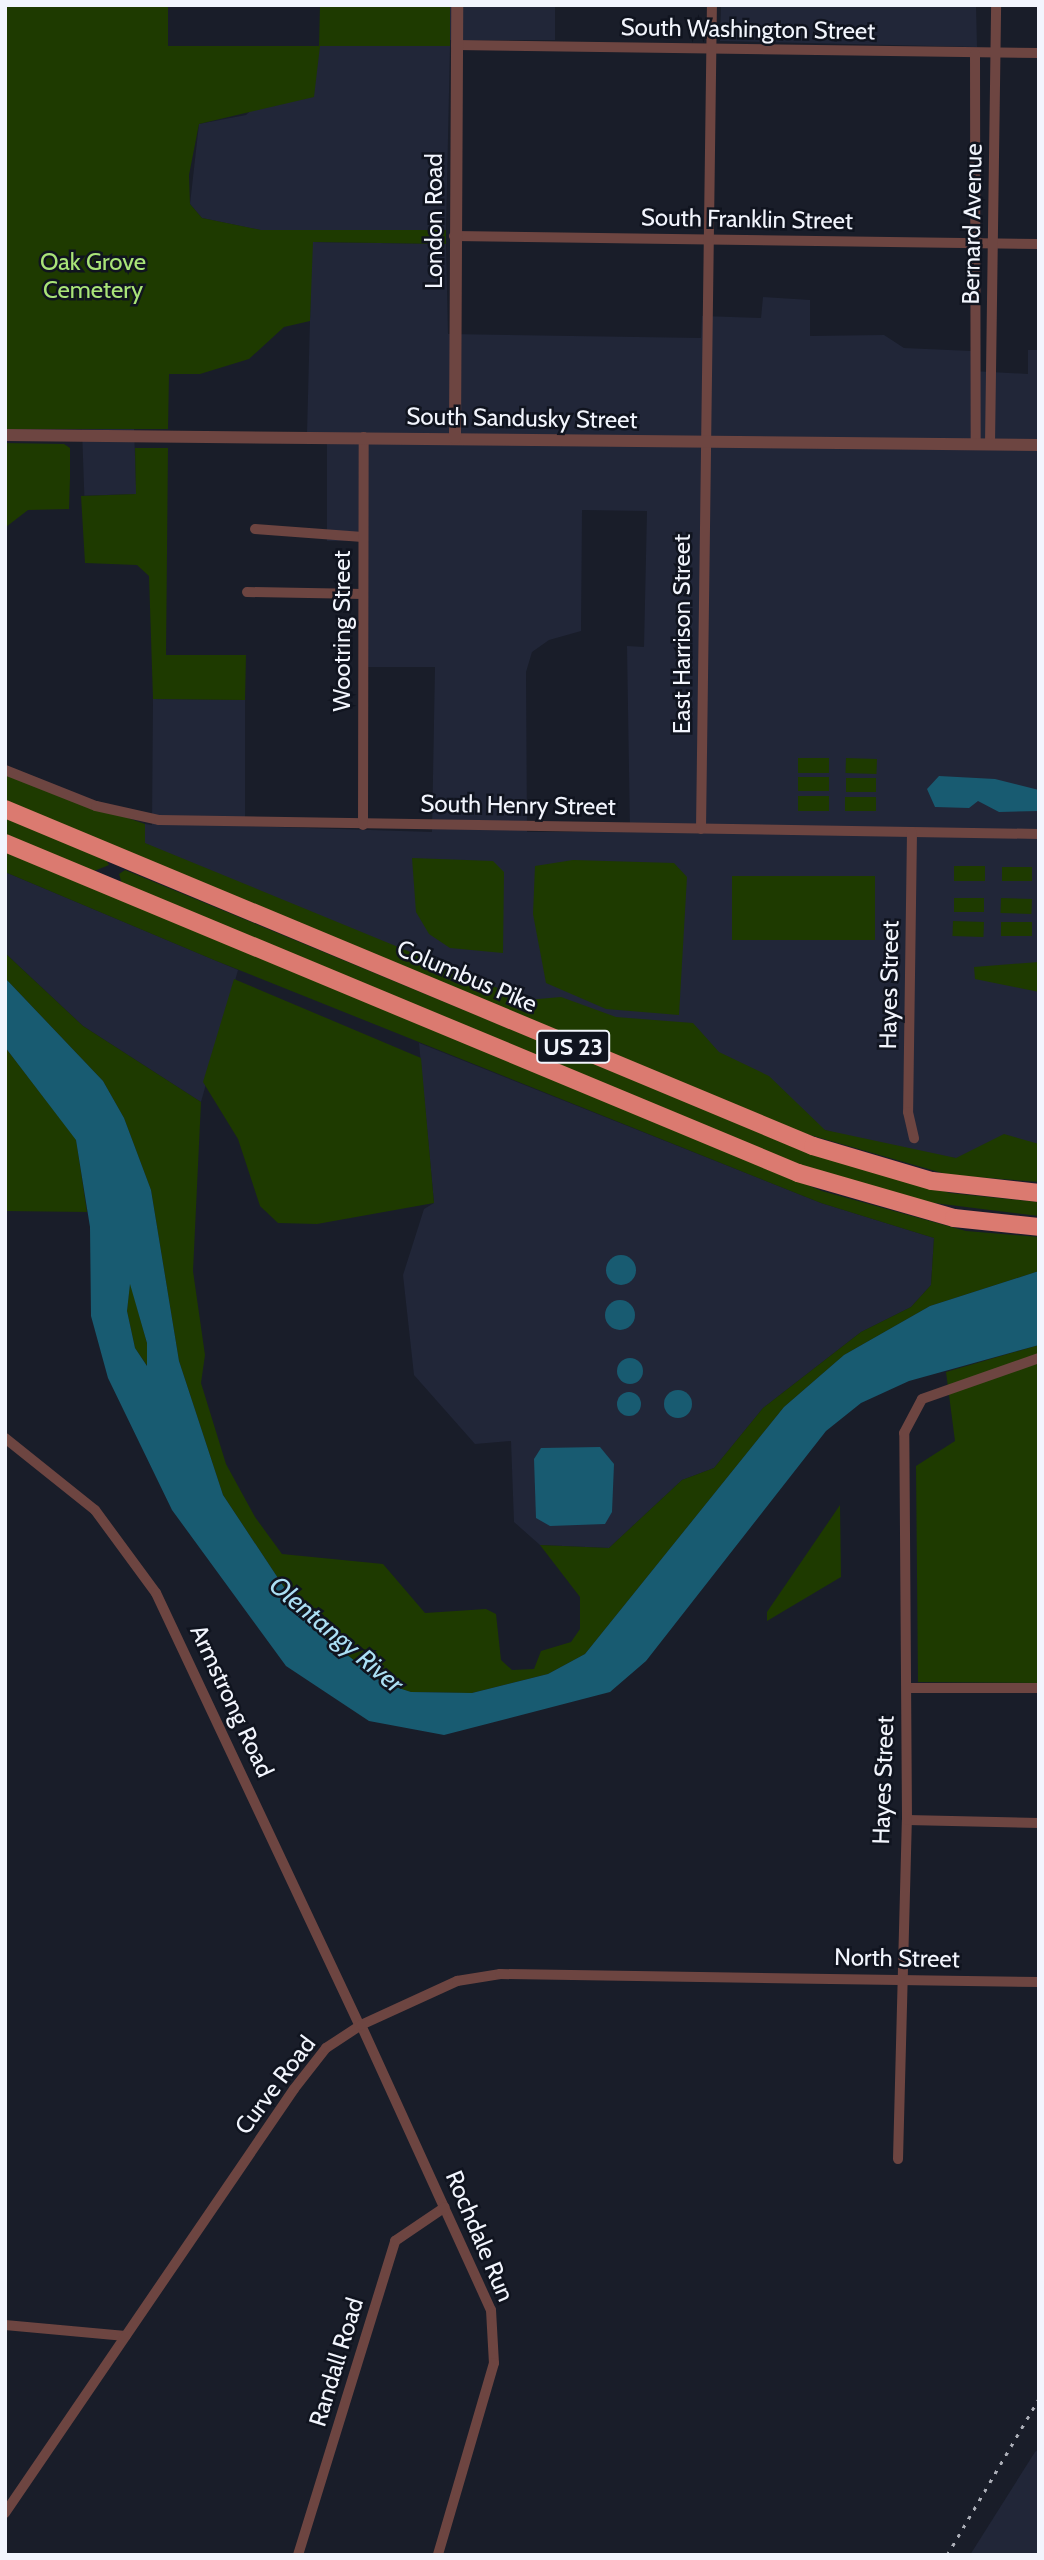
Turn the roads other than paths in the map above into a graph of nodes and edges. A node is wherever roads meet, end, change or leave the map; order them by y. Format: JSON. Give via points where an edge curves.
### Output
{"nodes":[{"id":1,"x":457,"y":5,"type":"edge"},
{"id":2,"x":712,"y":5,"type":"edge"},
{"id":3,"x":996,"y":5,"type":"edge"},
{"id":4,"x":456,"y":45,"type":"junction"},
{"id":5,"x":712,"y":50,"type":"junction"},
{"id":6,"x":996,"y":53,"type":"junction"},
{"id":7,"x":1039,"y":53,"type":"edge"},
{"id":8,"x":975,"y":54,"type":"junction"},
{"id":9,"x":454,"y":236,"type":"junction"},
{"id":10,"x":709,"y":240,"type":"junction"},
{"id":11,"x":975,"y":243,"type":"junction"},
{"id":12,"x":994,"y":244,"type":"junction"},
{"id":13,"x":1039,"y":244,"type":"edge"},
{"id":14,"x":5,"y":435,"type":"edge"},
{"id":15,"x":364,"y":437,"type":"junction"},
{"id":16,"x":455,"y":438,"type":"junction"},
{"id":17,"x":705,"y":441,"type":"junction"},
{"id":18,"x":976,"y":444,"type":"junction"},
{"id":19,"x":990,"y":444,"type":"junction"},
{"id":20,"x":1039,"y":445,"type":"edge"},
{"id":21,"x":255,"y":529,"type":"dead end"},
{"id":22,"x":363,"y":537,"type":"junction"},
{"id":23,"x":247,"y":592,"type":"dead end"},
{"id":24,"x":363,"y":594,"type":"junction"},
{"id":25,"x":5,"y":770,"type":"edge"},
{"id":26,"x":5,"y":809,"type":"edge"},
{"id":27,"x":363,"y":824,"type":"junction"},
{"id":28,"x":701,"y":829,"type":"junction"},
{"id":29,"x":912,"y":832,"type":"junction"},
{"id":30,"x":1039,"y":834,"type":"edge"},
{"id":31,"x":5,"y":843,"type":"edge"},
{"id":32,"x":914,"y":1138,"type":"dead end"},
{"id":33,"x":1039,"y":1194,"type":"edge"},
{"id":34,"x":1039,"y":1227,"type":"edge"},
{"id":35,"x":1039,"y":1358,"type":"edge"},
{"id":36,"x":5,"y":1438,"type":"edge"},
{"id":37,"x":907,"y":1688,"type":"junction"},
{"id":38,"x":1039,"y":1688,"type":"edge"},
{"id":39,"x":907,"y":1820,"type":"junction"},
{"id":40,"x":1039,"y":1823,"type":"edge"},
{"id":41,"x":754,"y":1977,"type":"joint"},
{"id":42,"x":898,"y":1978,"type":"junction"},
{"id":43,"x":1039,"y":1982,"type":"edge"},
{"id":44,"x":360,"y":2025,"type":"junction"},
{"id":45,"x":898,"y":2159,"type":"dead end"},
{"id":46,"x":445,"y":2207,"type":"junction"},
{"id":47,"x":5,"y":2325,"type":"edge"},
{"id":48,"x":126,"y":2336,"type":"junction"},
{"id":49,"x":5,"y":2513,"type":"edge"},
{"id":50,"x":298,"y":2555,"type":"edge"},
{"id":51,"x":438,"y":2555,"type":"edge"}],
"edges":[{"from":1,"to":4,"type":"street","name":"London Road"},
{"from":2,"to":5,"type":"street","name":"East Harrison Street"},
{"from":3,"to":6,"type":"street","name":"Bernard Avenue"},
{"from":4,"to":5,"type":"street","name":"South Washington Street"},
{"from":4,"to":9,"type":"street","name":"London Road"},
{"from":5,"to":8,"type":"street","name":"South Washington Street"},
{"from":5,"to":10,"type":"street","name":"East Harrison Street"},
{"from":6,"to":7,"type":"street","name":"South Washington Street"},
{"from":6,"to":8,"type":"street","name":"South Washington Street"},
{"from":6,"to":12,"type":"street","name":"Bernard Avenue"},
{"from":8,"to":11,"type":"street","name":"Bernard Avenue"},
{"from":9,"to":10,"type":"street","name":"South Franklin Street"},
{"from":9,"to":16,"type":"street","name":"London Road"},
{"from":10,"to":11,"type":"street","name":"South Franklin Street"},
{"from":10,"to":17,"type":"street","name":"East Harrison Street"},
{"from":11,"to":12,"type":"street","name":"South Franklin Street"},
{"from":11,"to":18,"type":"street","name":"Bernard Avenue"},
{"from":12,"to":13,"type":"street","name":"South Franklin Street"},
{"from":12,"to":19,"type":"street","name":"Bernard Avenue"},
{"from":14,"to":15,"type":"street","name":"South Sandusky Street"},
{"from":15,"to":16,"type":"street","name":"South Sandusky Street"},
{"from":15,"to":22,"type":"street","name":"Wootring Street"},
{"from":16,"to":17,"type":"street","name":"South Sandusky Street"},
{"from":17,"to":18,"type":"street","name":"South Sandusky Street"},
{"from":17,"to":28,"type":"street","name":"East Harrison Street"},
{"from":18,"to":19,"type":"street","name":"South Sandusky Street"},
{"from":19,"to":20,"type":"street","name":"South Sandusky Street"},
{"from":21,"to":22,"type":"street"},
{"from":22,"to":24,"type":"street","name":"Wootring Street"},
{"from":23,"to":24,"type":"street"},
{"from":24,"to":27,"type":"street","name":"Wootring Street"},
{"from":25,"to":27,"type":"street","name":"South Henry Street","via":[[142,817]]},
{"from":26,"to":33,"type":"highway","name":"Columbus Pike","number":"US 23","via":[[813,1146],[932,1181]]},
{"from":27,"to":28,"type":"street","name":"South Henry Street"},
{"from":28,"to":29,"type":"street","name":"South Henry Street"},
{"from":29,"to":30,"type":"street","name":"South Henry Street"},
{"from":29,"to":32,"type":"street","name":"Hayes Street","via":[[908,1112]]},
{"from":31,"to":34,"type":"highway","number":"US 23","via":[[798,1173],[954,1218]]},
{"from":35,"to":37,"type":"street","name":"Hayes Street","via":[[959,1382],[915,1405],[904,1433]]},
{"from":36,"to":44,"type":"street","name":"Armstrong Road","via":[[95,1510],[152,1585]]},
{"from":37,"to":38,"type":"street"},
{"from":37,"to":39,"type":"street","name":"Hayes Street"},
{"from":39,"to":40,"type":"street"},
{"from":39,"to":42,"type":"street","name":"Hayes Street"},
{"from":41,"to":42,"type":"street","name":"North Street"},
{"from":41,"to":44,"type":"street","name":"Curve Road","via":[[484,1975],[457,1981]]},
{"from":42,"to":43,"type":"street","name":"North Street"},
{"from":42,"to":45,"type":"street","name":"Hayes Street"},
{"from":44,"to":46,"type":"street","name":"Rochdale Run"},
{"from":44,"to":48,"type":"street","name":"Curve Road","via":[[310,2067]]},
{"from":46,"to":50,"type":"street","name":"Randall Road","via":[[395,2241]]},
{"from":46,"to":51,"type":"street","name":"Rochdale Run","via":[[491,2309],[495,2334],[494,2363]]},
{"from":47,"to":48,"type":"street"},
{"from":48,"to":49,"type":"street","name":"Curve Road"}]}
